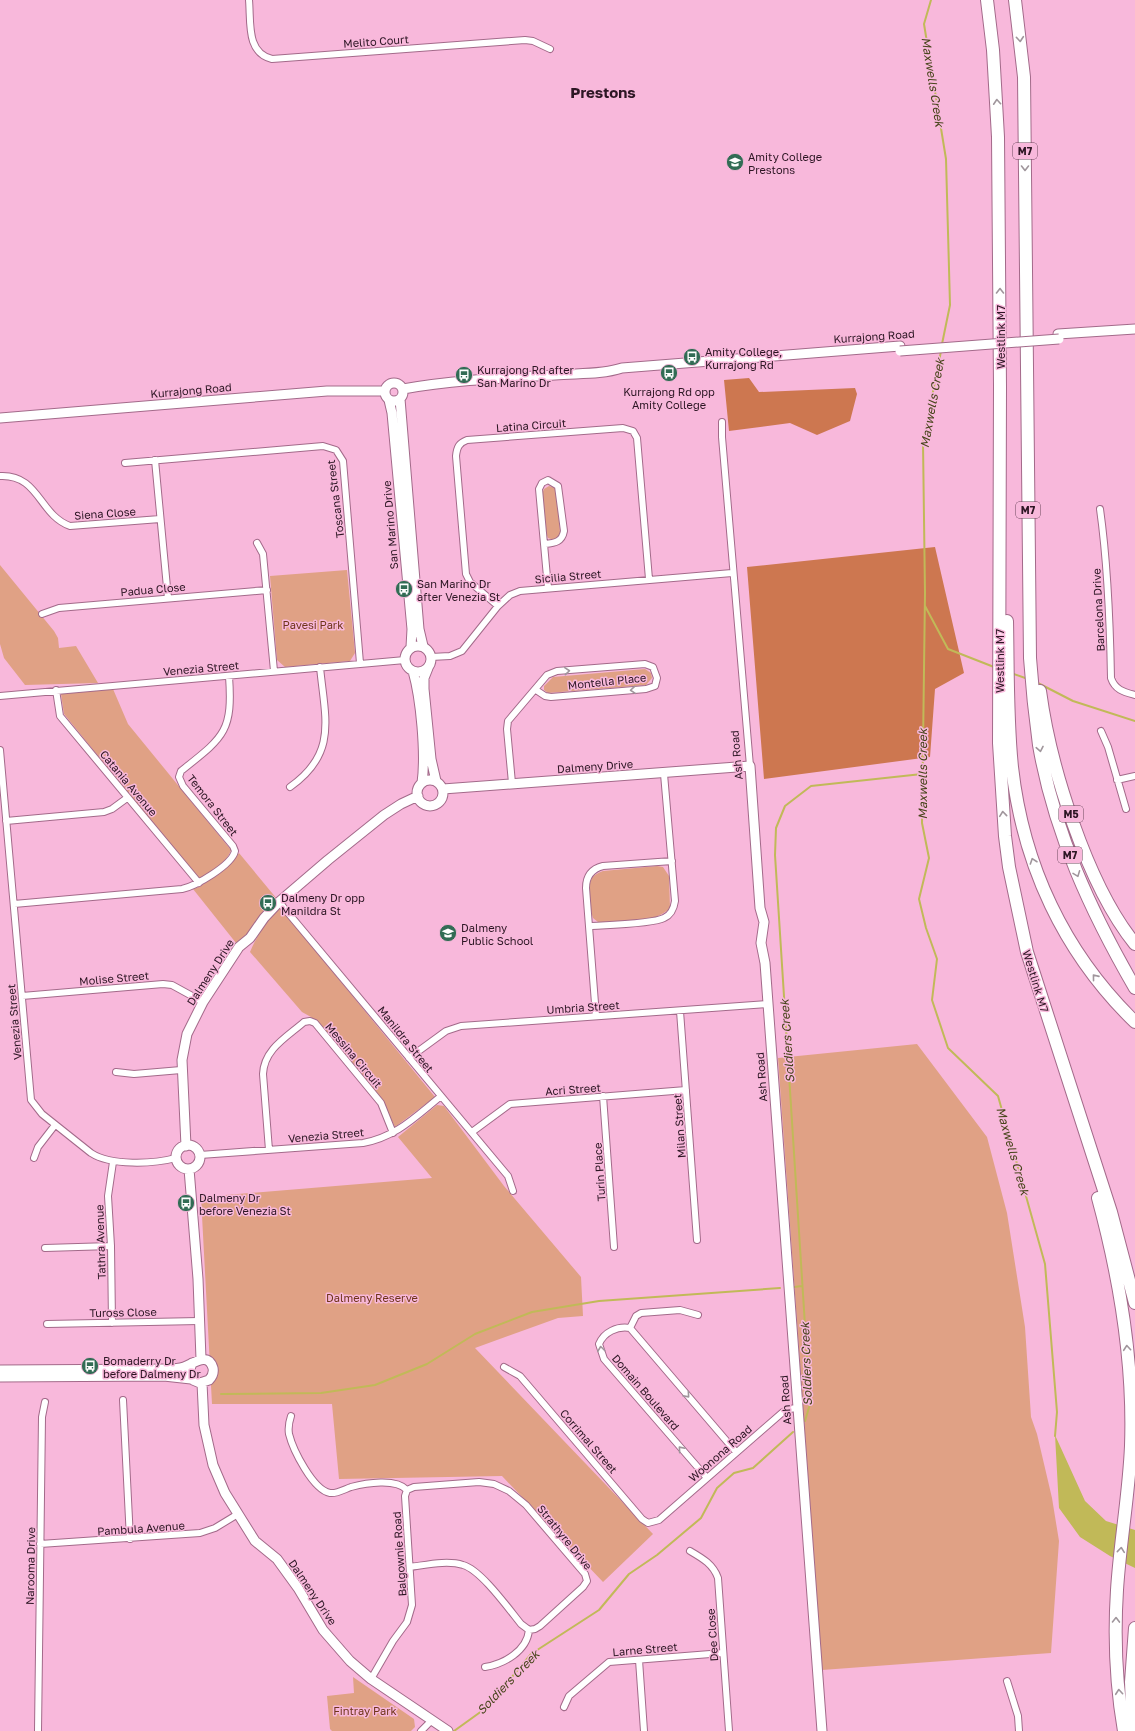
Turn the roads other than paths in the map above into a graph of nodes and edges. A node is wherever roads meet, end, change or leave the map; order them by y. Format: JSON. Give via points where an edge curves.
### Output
{"nodes":[{"id":1,"x":249,"y":0,"type":"edge"},
{"id":2,"x":1015,"y":0,"type":"edge"},
{"id":3,"x":988,"y":4,"type":"edge"},
{"id":4,"x":550,"y":49,"type":"dead end"},
{"id":5,"x":1135,"y":328,"type":"edge"},
{"id":6,"x":1135,"y":334,"type":"edge"},
{"id":7,"x":1058,"y":337,"type":"junction"},
{"id":8,"x":1027,"y":362,"type":"joint"},
{"id":9,"x":403,"y":389,"type":"junction"},
{"id":10,"x":384,"y":391,"type":"junction"},
{"id":11,"x":400,"y":399,"type":"junction"},
{"id":12,"x":389,"y":400,"type":"junction"},
{"id":13,"x":0,"y":418,"type":"edge"},
{"id":14,"x":722,"y":422,"type":"dead end"},
{"id":15,"x":155,"y":460,"type":"junction"},
{"id":16,"x":125,"y":463,"type":"dead end"},
{"id":17,"x":0,"y":476,"type":"edge"},
{"id":18,"x":1100,"y":509,"type":"dead end"},
{"id":19,"x":160,"y":519,"type":"junction"},
{"id":20,"x":258,"y":543,"type":"dead end"},
{"id":21,"x":545,"y":544,"type":"junction"},
{"id":22,"x":732,"y":573,"type":"junction"},
{"id":23,"x":648,"y":579,"type":"junction"},
{"id":24,"x":548,"y":588,"type":"junction"},
{"id":25,"x":267,"y":590,"type":"junction"},
{"id":26,"x":168,"y":598,"type":"junction"},
{"id":27,"x":498,"y":606,"type":"junction"},
{"id":28,"x":42,"y":614,"type":"dead end"},
{"id":29,"x":423,"y":646,"type":"junction"},
{"id":30,"x":411,"y":647,"type":"junction"},
{"id":31,"x":431,"y":657,"type":"junction"},
{"id":32,"x":405,"y":660,"type":"junction"},
{"id":33,"x":360,"y":663,"type":"junction"},
{"id":34,"x":320,"y":667,"type":"junction"},
{"id":35,"x":428,"y":668,"type":"junction"},
{"id":36,"x":274,"y":671,"type":"junction"},
{"id":37,"x":414,"y":671,"type":"junction"},
{"id":38,"x":229,"y":676,"type":"junction"},
{"id":39,"x":56,"y":690,"type":"junction"},
{"id":40,"x":536,"y":690,"type":"junction"},
{"id":41,"x":1135,"y":695,"type":"edge"},
{"id":42,"x":0,"y":696,"type":"edge"},
{"id":43,"x":1004,"y":698,"type":"junction"},
{"id":44,"x":1038,"y":709,"type":"junction"},
{"id":45,"x":1101,"y":731,"type":"dead end"},
{"id":46,"x":0,"y":750,"type":"edge"},
{"id":47,"x":750,"y":766,"type":"junction"},
{"id":48,"x":664,"y":774,"type":"junction"},
{"id":49,"x":1135,"y":776,"type":"edge"},
{"id":50,"x":1117,"y":780,"type":"junction"},
{"id":51,"x":436,"y":781,"type":"junction"},
{"id":52,"x":422,"y":783,"type":"junction"},
{"id":53,"x":512,"y":783,"type":"junction"},
{"id":54,"x":290,"y":787,"type":"dead end"},
{"id":55,"x":443,"y":789,"type":"junction"},
{"id":56,"x":418,"y":796,"type":"junction"},
{"id":57,"x":128,"y":798,"type":"junction"},
{"id":58,"x":1126,"y":809,"type":"dead end"},
{"id":59,"x":6,"y":821,"type":"junction"},
{"id":60,"x":672,"y":861,"type":"junction"},
{"id":61,"x":199,"y":883,"type":"junction"},
{"id":62,"x":279,"y":902,"type":"junction"},
{"id":63,"x":14,"y":904,"type":"junction"},
{"id":64,"x":590,"y":926,"type":"junction"},
{"id":65,"x":1135,"y":944,"type":"edge"},
{"id":66,"x":1135,"y":988,"type":"edge"},
{"id":67,"x":22,"y":996,"type":"junction"},
{"id":68,"x":203,"y":1002,"type":"junction"},
{"id":69,"x":768,"y":1004,"type":"junction"},
{"id":70,"x":680,"y":1011,"type":"junction"},
{"id":71,"x":596,"y":1016,"type":"junction"},
{"id":72,"x":1135,"y":1022,"type":"edge"},
{"id":73,"x":1058,"y":1048,"type":"junction"},
{"id":74,"x":409,"y":1058,"type":"junction"},
{"id":75,"x":181,"y":1070,"type":"junction"},
{"id":76,"x":116,"y":1072,"type":"dead end"},
{"id":77,"x":686,"y":1090,"type":"junction"},
{"id":78,"x":603,"y":1096,"type":"junction"},
{"id":79,"x":440,"y":1097,"type":"junction"},
{"id":80,"x":55,"y":1125,"type":"junction"},
{"id":81,"x":472,"y":1132,"type":"junction"},
{"id":82,"x":394,"y":1133,"type":"junction"},
{"id":83,"x":186,"y":1146,"type":"junction"},
{"id":84,"x":269,"y":1150,"type":"junction"},
{"id":85,"x":200,"y":1155,"type":"junction"},
{"id":86,"x":34,"y":1158,"type":"dead end"},
{"id":87,"x":176,"y":1158,"type":"junction"},
{"id":88,"x":113,"y":1162,"type":"junction"},
{"id":89,"x":189,"y":1169,"type":"junction"},
{"id":90,"x":513,"y":1191,"type":"dead end"},
{"id":91,"x":698,"y":1240,"type":"dead end"},
{"id":92,"x":112,"y":1246,"type":"junction"},
{"id":93,"x":614,"y":1247,"type":"dead end"},
{"id":94,"x":45,"y":1248,"type":"dead end"},
{"id":95,"x":1135,"y":1303,"type":"edge"},
{"id":96,"x":698,"y":1315,"type":"dead end"},
{"id":97,"x":199,"y":1321,"type":"junction"},
{"id":98,"x":112,"y":1322,"type":"junction"},
{"id":99,"x":47,"y":1324,"type":"dead end"},
{"id":100,"x":630,"y":1328,"type":"junction"},
{"id":101,"x":196,"y":1361,"type":"junction"},
{"id":102,"x":504,"y":1367,"type":"dead end"},
{"id":103,"x":0,"y":1370,"type":"edge"},
{"id":104,"x":0,"y":1377,"type":"edge"},
{"id":105,"x":191,"y":1379,"type":"junction"},
{"id":106,"x":202,"y":1383,"type":"junction"},
{"id":107,"x":123,"y":1400,"type":"dead end"},
{"id":108,"x":45,"y":1402,"type":"dead end"},
{"id":109,"x":798,"y":1408,"type":"junction"},
{"id":110,"x":291,"y":1416,"type":"dead end"},
{"id":111,"x":736,"y":1452,"type":"junction"},
{"id":112,"x":707,"y":1478,"type":"junction"},
{"id":113,"x":407,"y":1490,"type":"junction"},
{"id":114,"x":238,"y":1514,"type":"junction"},
{"id":115,"x":659,"y":1520,"type":"joint"},
{"id":116,"x":130,"y":1538,"type":"junction"},
{"id":117,"x":40,"y":1544,"type":"junction"},
{"id":118,"x":690,"y":1551,"type":"dead end"},
{"id":119,"x":410,"y":1567,"type":"junction"},
{"id":120,"x":1135,"y":1628,"type":"edge"},
{"id":121,"x":529,"y":1630,"type":"junction"},
{"id":122,"x":723,"y":1653,"type":"junction"},
{"id":123,"x":639,"y":1660,"type":"junction"},
{"id":124,"x":485,"y":1667,"type":"dead end"},
{"id":125,"x":371,"y":1679,"type":"junction"},
{"id":126,"x":1007,"y":1681,"type":"dead end"},
{"id":127,"x":564,"y":1707,"type":"dead end"},
{"id":128,"x":432,"y":1720,"type":"junction"},
{"id":129,"x":445,"y":1729,"type":"edge"},
{"id":130,"x":38,"y":1731,"type":"edge"},
{"id":131,"x":421,"y":1731,"type":"edge"},
{"id":132,"x":644,"y":1731,"type":"edge"},
{"id":133,"x":729,"y":1731,"type":"edge"},
{"id":134,"x":822,"y":1731,"type":"edge"},
{"id":135,"x":1018,"y":1731,"type":"edge"},
{"id":136,"x":1124,"y":1731,"type":"edge"},
{"id":137,"x":1133,"y":1731,"type":"edge"}],
"edges":[{"from":1,"to":4,"type":"street","name":"Melito Court","via":[[254,46],[260,54],[272,59],[525,40]]},
{"from":2,"to":8,"type":"highway","number":"M7","one_way":true,"via":[[1024,77]]},
{"from":43,"to":3,"type":"highway","name":"Westlink M7","number":"M7","one_way":true,"via":[[998,130]]},
{"from":5,"to":7,"type":"street","name":"Kurrajong Road"},
{"from":6,"to":7,"type":"street","name":"Kurrajong Road"},
{"from":7,"to":9,"type":"street","name":"Kurrajong Road","via":[[433,383]]},
{"from":8,"to":44,"type":"highway","number":"M5","via":[[1031,415],[1033,658]]},
{"from":9,"to":10,"type":"street","via":[[400,384],[393,382],[388,384]]},
{"from":9,"to":11,"type":"street"},
{"from":10,"to":12,"type":"street"},
{"from":10,"to":13,"type":"street","name":"Kurrajong Road","via":[[327,391]]},
{"from":11,"to":12,"type":"street"},
{"from":11,"to":29,"type":"street","name":"San Marino Drive","via":[[419,629]]},
{"from":12,"to":30,"type":"street","name":"San Marino Drive","via":[[395,436],[412,629]]},
{"from":14,"to":22,"type":"street","name":"Ash Road"},
{"from":15,"to":16,"type":"street","name":"Toscana Street"},
{"from":15,"to":19,"type":"street"},
{"from":15,"to":33,"type":"street","name":"Toscana Street","via":[[323,446],[333,448],[339,453],[343,461]]},
{"from":17,"to":19,"type":"street","name":"Siena Close","via":[[21,479],[57,519],[70,526]]},
{"from":18,"to":41,"type":"street","name":"Barcelona Drive","via":[[1110,602],[1111,678],[1114,686],[1121,691]]},
{"from":19,"to":26,"type":"street"},
{"from":20,"to":25,"type":"street","via":[[263,554]]},
{"from":21,"to":21,"type":"street","via":[[539,488],[548,480],[558,486],[564,531],[563,537],[559,540]]},
{"from":21,"to":24,"type":"street"},
{"from":22,"to":23,"type":"street","name":"Sicilia Street"},
{"from":22,"to":47,"type":"street","name":"Ash Road"},
{"from":23,"to":24,"type":"street","name":"Sicilia Street"},
{"from":23,"to":27,"type":"street","name":"Latina Circuit","via":[[636,438],[633,431],[623,428],[467,440],[457,447],[456,456],[466,574],[470,582]]},
{"from":24,"to":27,"type":"street","name":"Sicilia Street","via":[[520,591]]},
{"from":25,"to":26,"type":"street","name":"Padua Close"},
{"from":25,"to":36,"type":"street"},
{"from":26,"to":28,"type":"street","name":"Padua Close","via":[[59,608]]},
{"from":27,"to":31,"type":"street","name":"Sicilia Street","via":[[462,651],[450,656]]},
{"from":29,"to":30,"type":"street"},
{"from":29,"to":31,"type":"street"},
{"from":30,"to":32,"type":"street"},
{"from":31,"to":35,"type":"street"},
{"from":32,"to":33,"type":"street","name":"Venezia Street"},
{"from":32,"to":37,"type":"street","via":[[408,667]]},
{"from":33,"to":34,"type":"street","name":"Venezia Street"},
{"from":34,"to":36,"type":"street","name":"Venezia Street"},
{"from":34,"to":54,"type":"street","via":[[325,741],[320,755],[307,775]]},
{"from":35,"to":37,"type":"street","via":[[421,672]]},
{"from":35,"to":51,"type":"street","via":[[424,678],[424,689],[431,759]]},
{"from":36,"to":38,"type":"street","name":"Venezia Street"},
{"from":37,"to":52,"type":"street","via":[[424,764]]},
{"from":38,"to":39,"type":"street","name":"Venezia Street"},
{"from":38,"to":61,"type":"street","name":"Temora Street","via":[[231,705],[224,730],[212,747],[179,774],[183,786],[235,851],[230,859]]},
{"from":39,"to":42,"type":"street","name":"Venezia Street"},
{"from":39,"to":57,"type":"street","name":"Catania Avenue","via":[[60,716]]},
{"from":40,"to":40,"type":"street","name":"Montella Place","one_way":true,"via":[[546,676],[557,671],[645,664],[653,667],[657,678],[655,686],[646,689],[551,697]]},
{"from":40,"to":53,"type":"street","name":"Montella Place","via":[[508,721]]},
{"from":72,"to":43,"type":"highway","number":"M7","one_way":true,"via":[[1081,960],[1066,935],[1040,879],[1024,832],[1016,796]]},
{"from":73,"to":43,"type":"highway","name":"Westlink M7","number":"M7","one_way":true,"via":[[1021,930],[1009,867],[999,771]]},
{"from":44,"to":65,"type":"highway","number":"M5","via":[[1083,848],[1115,914]]},
{"from":44,"to":66,"type":"highway","number":"M7","one_way":true,"via":[[1047,780],[1057,819],[1099,922]]},
{"from":45,"to":50,"type":"street"},
{"from":46,"to":59,"type":"street","name":"Venezia Street"},
{"from":47,"to":48,"type":"street","name":"Dalmeny Drive"},
{"from":47,"to":69,"type":"street","name":"Ash Road","via":[[760,908],[764,922],[761,944]]},
{"from":48,"to":53,"type":"street","name":"Dalmeny Drive"},
{"from":48,"to":60,"type":"street"},
{"from":49,"to":50,"type":"street"},
{"from":50,"to":58,"type":"street"},
{"from":51,"to":52,"type":"street"},
{"from":51,"to":55,"type":"street"},
{"from":52,"to":56,"type":"street","via":[[417,790]]},
{"from":53,"to":55,"type":"street","name":"Dalmeny Drive"},
{"from":55,"to":56,"type":"street","via":[[442,797],[434,805],[426,805]]},
{"from":56,"to":62,"type":"street","name":"Dalmeny Drive","via":[[384,815]]},
{"from":57,"to":59,"type":"street","via":[[104,812]]},
{"from":57,"to":61,"type":"street","name":"Catania Avenue"},
{"from":59,"to":63,"type":"street","name":"Venezia Street"},
{"from":60,"to":64,"type":"street","via":[[675,901],[669,915],[658,920]]},
{"from":60,"to":64,"type":"street","via":[[603,866],[594,869],[586,883]]},
{"from":61,"to":63,"type":"street","name":"Temora Street","via":[[176,890]]},
{"from":62,"to":68,"type":"street","name":"Dalmeny Drive","via":[[250,938],[239,947]]},
{"from":62,"to":74,"type":"street","name":"Manildra Street"},
{"from":63,"to":67,"type":"street","name":"Venezia Street"},
{"from":64,"to":71,"type":"street"},
{"from":67,"to":68,"type":"street","name":"Molise Street","via":[[163,984],[172,985]]},
{"from":67,"to":80,"type":"street","name":"Venezia Street","via":[[31,1100]]},
{"from":68,"to":75,"type":"street","name":"Dalmeny Drive","via":[[187,1034]]},
{"from":69,"to":70,"type":"street","name":"Umbria Street"},
{"from":69,"to":109,"type":"street","name":"Ash Road"},
{"from":70,"to":71,"type":"street","name":"Umbria Street"},
{"from":70,"to":77,"type":"street","name":"Milan Street"},
{"from":71,"to":74,"type":"street","name":"Umbria Street","via":[[451,1028]]},
{"from":73,"to":95,"type":"highway","name":"Westlink M7","number":"M7","via":[[1111,1212]]},
{"from":136,"to":73,"type":"highway","one_way":true,"via":[[1117,1667],[1117,1589],[1131,1444],[1130,1394],[1120,1294],[1105,1224]]},
{"from":74,"to":79,"type":"street","name":"Manildra Street"},
{"from":75,"to":76,"type":"street","via":[[134,1074]]},
{"from":75,"to":83,"type":"street","name":"Dalmeny Drive"},
{"from":77,"to":78,"type":"street","name":"Acri Street"},
{"from":77,"to":91,"type":"street","name":"Milan Street"},
{"from":78,"to":81,"type":"street","name":"Acri Street","via":[[510,1104]]},
{"from":78,"to":93,"type":"street","name":"Turin Place"},
{"from":79,"to":81,"type":"street","name":"Manildra Street"},
{"from":79,"to":82,"type":"street","name":"Venezia Street"},
{"from":80,"to":86,"type":"street","via":[[38,1146]]},
{"from":80,"to":88,"type":"street","name":"Venezia Street","via":[[91,1153]]},
{"from":81,"to":90,"type":"street","name":"Manildra Street","via":[[508,1176]]},
{"from":82,"to":84,"type":"street","name":"Venezia Street","via":[[380,1140],[363,1143]]},
{"from":82,"to":84,"type":"street","name":"Messina Circuit","via":[[381,1103],[310,1021],[304,1022],[273,1048],[264,1064]]},
{"from":83,"to":85,"type":"street","via":[[195,1147]]},
{"from":83,"to":87,"type":"street","via":[[178,1151]]},
{"from":84,"to":85,"type":"street","name":"Venezia Street"},
{"from":85,"to":89,"type":"street","via":[[197,1164]]},
{"from":87,"to":88,"type":"street","name":"Venezia Street"},
{"from":87,"to":89,"type":"street","via":[[180,1166]]},
{"from":88,"to":92,"type":"street","name":"Tathra Avenue","via":[[108,1190]]},
{"from":89,"to":97,"type":"street"},
{"from":92,"to":94,"type":"street"},
{"from":92,"to":98,"type":"street","name":"Tathra Avenue"},
{"from":96,"to":100,"type":"street","via":[[680,1310],[641,1313],[636,1316]]},
{"from":97,"to":98,"type":"street","name":"Tuross Close"},
{"from":97,"to":101,"type":"street"},
{"from":98,"to":99,"type":"street","name":"Tuross Close"},
{"from":100,"to":111,"type":"street","one_way":true},
{"from":112,"to":100,"type":"street","name":"Domain Boulevard","one_way":true,"via":[[602,1355],[599,1344],[607,1334],[618,1328]]},
{"from":101,"to":103,"type":"street","via":[[178,1369]]},
{"from":101,"to":105,"type":"street","via":[[189,1372]]},
{"from":101,"to":106,"type":"street","via":[[209,1362],[213,1371],[211,1378]]},
{"from":102,"to":115,"type":"street","name":"Corrimal Street","via":[[520,1376],[642,1519],[652,1523]]},
{"from":104,"to":105,"type":"street","via":[[164,1376]]},
{"from":105,"to":106,"type":"street"},
{"from":106,"to":114,"type":"street","name":"Dalmeny Drive","via":[[204,1425],[210,1456],[221,1486]]},
{"from":107,"to":116,"type":"street"},
{"from":108,"to":117,"type":"street","name":"Narooma Drive","via":[[42,1417]]},
{"from":109,"to":111,"type":"street","name":"Woonona Road","via":[[783,1412]]},
{"from":109,"to":134,"type":"street","name":"Ash Road"},
{"from":110,"to":113,"type":"street","via":[[289,1430],[293,1447],[308,1473],[323,1489],[331,1493],[362,1485],[393,1484],[404,1486]]},
{"from":111,"to":112,"type":"street","name":"Woonona Road"},
{"from":112,"to":115,"type":"street","name":"Woonona Road"},
{"from":113,"to":119,"type":"street","name":"Balgownie Road","via":[[405,1496]]},
{"from":113,"to":121,"type":"street","name":"Strathyre Drive","via":[[414,1487],[484,1482],[509,1491],[526,1505],[585,1574],[586,1581],[583,1587],[540,1626]]},
{"from":114,"to":116,"type":"street","name":"Pambula Avenue","via":[[205,1532]]},
{"from":114,"to":125,"type":"street","name":"Dalmeny Drive","via":[[258,1545],[277,1559],[336,1646]]},
{"from":116,"to":117,"type":"street","name":"Pambula Avenue"},
{"from":117,"to":130,"type":"street","name":"Narooma Drive"},
{"from":118,"to":122,"type":"street","name":"Dee Close","via":[[706,1560],[718,1578]]},
{"from":119,"to":121,"type":"street","via":[[452,1563],[469,1567]]},
{"from":119,"to":125,"type":"street","name":"Balgownie Road","via":[[410,1616]]},
{"from":120,"to":137,"type":"highway","via":[[1131,1682]]},
{"from":121,"to":124,"type":"street","via":[[522,1647],[503,1662]]},
{"from":122,"to":123,"type":"street","name":"Larne Street"},
{"from":122,"to":133,"type":"street","name":"Dee Close"},
{"from":123,"to":127,"type":"street","name":"Larne Street","via":[[605,1664],[569,1696]]},
{"from":123,"to":132,"type":"street"},
{"from":125,"to":128,"type":"street","name":"Dalmeny Drive"},
{"from":126,"to":135,"type":"street","via":[[1018,1716]]},
{"from":128,"to":129,"type":"street","name":"Dalmeny Drive"},
{"from":128,"to":131,"type":"street"}]}
